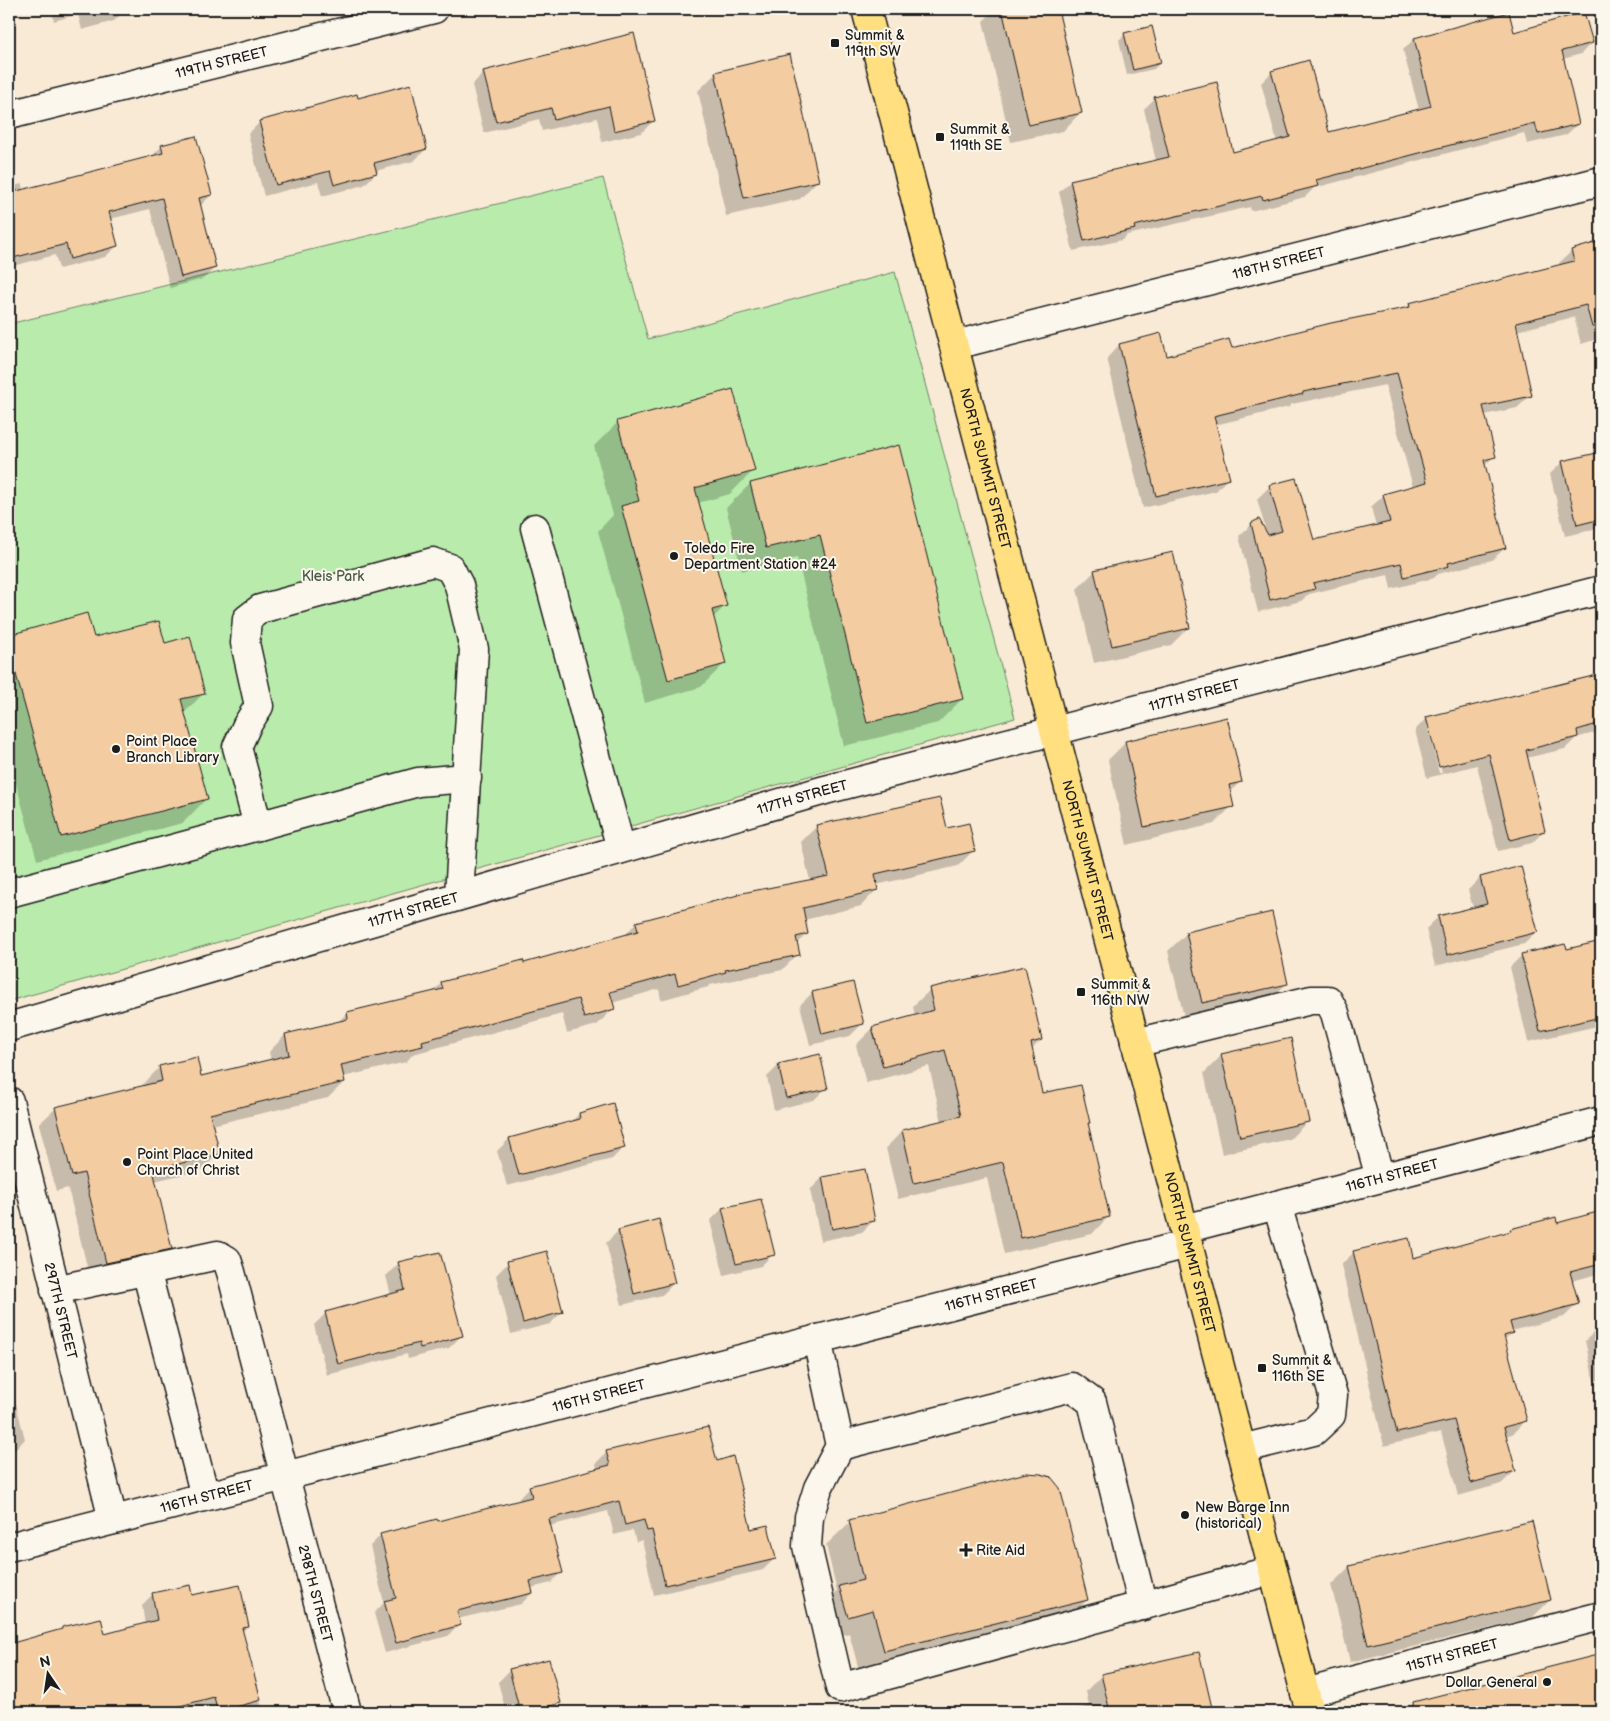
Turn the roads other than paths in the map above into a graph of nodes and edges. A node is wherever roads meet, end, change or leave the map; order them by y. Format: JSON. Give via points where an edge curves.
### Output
{"nodes":[{"id":1,"x":434,"y":9,"type":"edge"},
{"id":2,"x":866,"y":9,"type":"edge"},
{"id":3,"x":9,"y":115,"type":"edge"},
{"id":4,"x":1601,"y":181,"type":"edge"},
{"id":5,"x":955,"y":345,"type":"junction"},
{"id":6,"x":535,"y":528,"type":"dead end"},
{"id":7,"x":1601,"y":590,"type":"edge"},
{"id":8,"x":1054,"y":730,"type":"junction"},
{"id":9,"x":466,"y":778,"type":"junction"},
{"id":10,"x":258,"y":826,"type":"junction"},
{"id":11,"x":621,"y":849,"type":"junction"},
{"id":12,"x":9,"y":894,"type":"edge"},
{"id":13,"x":459,"y":896,"type":"junction"},
{"id":14,"x":9,"y":1027,"type":"edge"},
{"id":15,"x":1135,"y":1043,"type":"junction"},
{"id":16,"x":9,"y":1101,"type":"edge"},
{"id":17,"x":1601,"y":1121,"type":"edge"},
{"id":18,"x":1380,"y":1178,"type":"junction"},
{"id":19,"x":1278,"y":1205,"type":"junction"},
{"id":20,"x":1186,"y":1236,"type":"junction"},
{"id":21,"x":146,"y":1270,"type":"junction"},
{"id":22,"x":55,"y":1290,"type":"junction"},
{"id":23,"x":817,"y":1340,"type":"junction"},
{"id":24,"x":840,"y":1446,"type":"junction"},
{"id":25,"x":1241,"y":1449,"type":"junction"},
{"id":26,"x":284,"y":1476,"type":"junction"},
{"id":27,"x":205,"y":1496,"type":"junction"},
{"id":28,"x":113,"y":1520,"type":"junction"},
{"id":29,"x":9,"y":1547,"type":"edge"},
{"id":30,"x":1273,"y":1570,"type":"junction"},
{"id":31,"x":1143,"y":1606,"type":"junction"},
{"id":32,"x":1601,"y":1616,"type":"edge"},
{"id":33,"x":1307,"y":1702,"type":"edge"},
{"id":34,"x":347,"y":1712,"type":"edge"}],
"edges":[{"from":1,"to":3,"type":"street","name":"119TH STREET"},
{"from":2,"to":5,"type":"main road","name":"NORTH SUMMIT STREET"},
{"from":4,"to":5,"type":"street","name":"118TH STREET"},
{"from":5,"to":8,"type":"main road","name":"NORTH SUMMIT STREET"},
{"from":6,"to":11,"type":"street"},
{"from":7,"to":8,"type":"street","name":"117TH STREET"},
{"from":8,"to":11,"type":"street","name":"117TH STREET","via":[[825,790]]},
{"from":8,"to":15,"type":"main road","name":"NORTH SUMMIT STREET"},
{"from":9,"to":10,"type":"street","via":[[418,782]]},
{"from":9,"to":10,"type":"street","via":[[474,649],[459,585],[450,568],[433,562],[260,609],[247,620],[245,643],[259,706],[237,747]]},
{"from":9,"to":13,"type":"street"},
{"from":10,"to":12,"type":"street"},
{"from":11,"to":13,"type":"street","name":"117TH STREET"},
{"from":13,"to":14,"type":"street","name":"117TH STREET"},
{"from":15,"to":18,"type":"street","via":[[1311,1000],[1328,1000],[1335,1013]]},
{"from":15,"to":20,"type":"main road","name":"NORTH SUMMIT STREET"},
{"from":16,"to":22,"type":"street","name":"297TH STREET"},
{"from":17,"to":18,"type":"street","name":"116TH STREET"},
{"from":18,"to":19,"type":"street","name":"116TH STREET"},
{"from":19,"to":20,"type":"street","name":"116TH STREET"},
{"from":19,"to":25,"type":"street","via":[[1333,1396],[1331,1415],[1314,1431]]},
{"from":20,"to":23,"type":"street","name":"116TH STREET"},
{"from":20,"to":25,"type":"main road","name":"NORTH SUMMIT STREET"},
{"from":21,"to":22,"type":"street","name":"298TH STREET"},
{"from":21,"to":26,"type":"street","name":"298TH STREET","via":[[218,1255],[227,1260]]},
{"from":21,"to":27,"type":"street"},
{"from":22,"to":28,"type":"street","name":"297TH STREET"},
{"from":23,"to":24,"type":"street"},
{"from":23,"to":26,"type":"street","name":"116TH STREET"},
{"from":24,"to":31,"type":"street","via":[[1072,1387],[1092,1402]]},
{"from":24,"to":31,"type":"street","via":[[818,1488],[809,1517],[807,1546],[840,1688]]},
{"from":25,"to":30,"type":"main road","name":"NORTH SUMMIT STREET"},
{"from":26,"to":27,"type":"street","name":"116TH STREET"},
{"from":26,"to":34,"type":"street","name":"298TH STREET"},
{"from":27,"to":28,"type":"street","name":"116TH STREET"},
{"from":28,"to":29,"type":"street","name":"116TH STREET"},
{"from":30,"to":31,"type":"street"},
{"from":30,"to":33,"type":"main road","name":"NORTH SUMMIT STREET"},
{"from":32,"to":33,"type":"street","name":"115TH STREET"}]}
